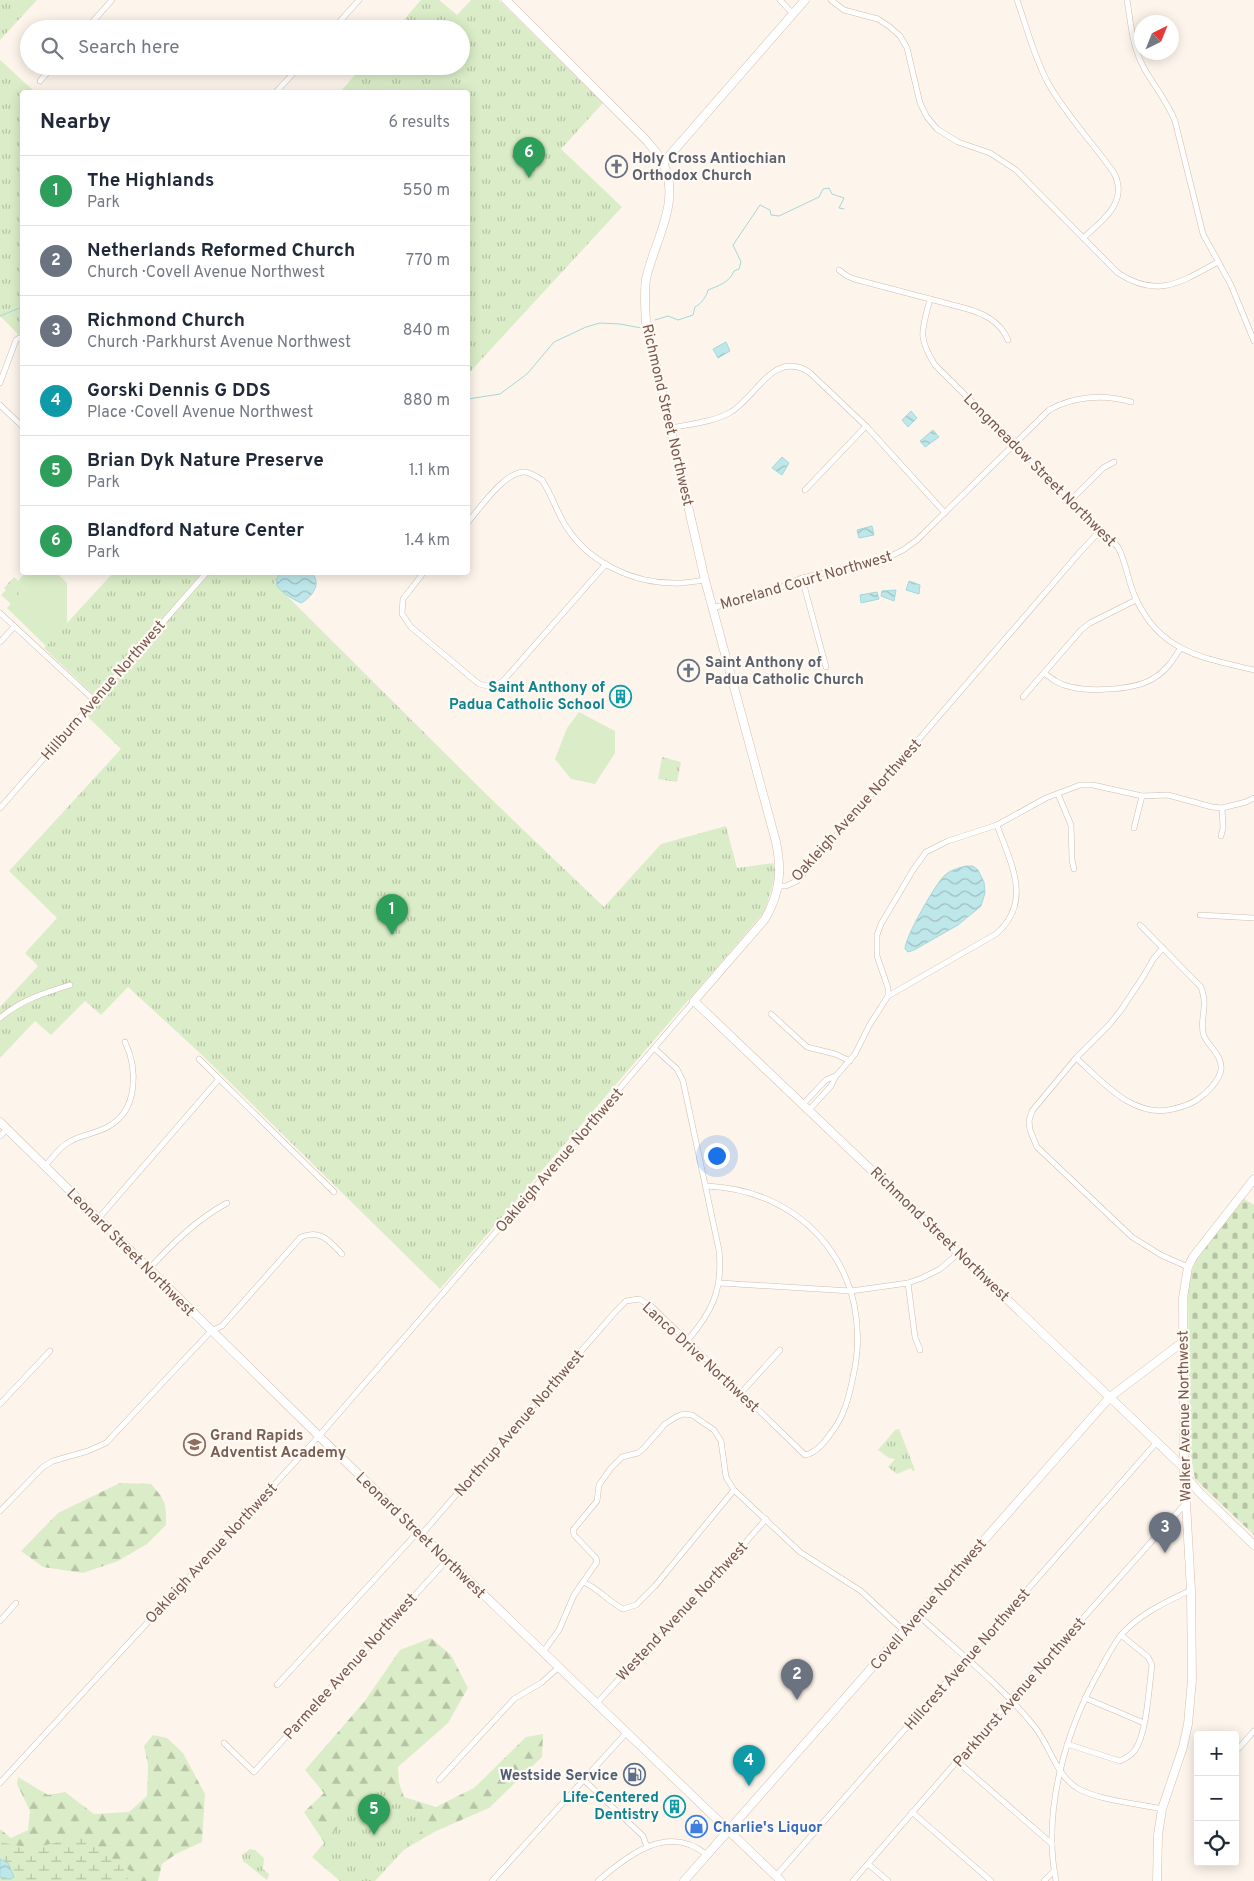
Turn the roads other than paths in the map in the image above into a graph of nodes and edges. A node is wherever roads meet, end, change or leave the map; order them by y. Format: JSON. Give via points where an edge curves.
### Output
{"nodes":[{"id":1,"x":112,"y":0,"type":"edge"},
{"id":2,"x":359,"y":0,"type":"edge"},
{"id":3,"x":506,"y":0,"type":"edge"},
{"id":4,"x":780,"y":0,"type":"edge"},
{"id":5,"x":805,"y":0,"type":"edge"},
{"id":6,"x":831,"y":0,"type":"edge"},
{"id":7,"x":1017,"y":0,"type":"edge"},
{"id":8,"x":1127,"y":0,"type":"edge"},
{"id":9,"x":794,"y":14,"type":"junction"},
{"id":10,"x":94,"y":20,"type":"edge"},
{"id":11,"x":341,"y":20,"type":"edge"},
{"id":12,"x":45,"y":75,"type":"edge"},
{"id":13,"x":292,"y":75,"type":"edge"},
{"id":14,"x":40,"y":81,"type":"dead end"},
{"id":15,"x":278,"y":90,"type":"edge"},
{"id":16,"x":663,"y":163,"type":"junction"},
{"id":17,"x":1083,"y":238,"type":"junction"},
{"id":18,"x":1218,"y":262,"type":"junction"},
{"id":19,"x":839,"y":270,"type":"dead end"},
{"id":20,"x":930,"y":299,"type":"junction"},
{"id":21,"x":20,"y":338,"type":"edge"},
{"id":22,"x":1008,"y":340,"type":"dead end"},
{"id":23,"x":1254,"y":341,"type":"edge"},
{"id":24,"x":0,"y":383,"type":"edge"},
{"id":25,"x":1131,"y":402,"type":"dead end"},
{"id":26,"x":0,"y":405,"type":"edge"},
{"id":27,"x":20,"y":424,"type":"edge"},
{"id":28,"x":866,"y":426,"type":"junction"},
{"id":29,"x":671,"y":428,"type":"junction"},
{"id":30,"x":1014,"y":444,"type":"junction"},
{"id":31,"x":1114,"y":462,"type":"dead end"},
{"id":32,"x":805,"y":490,"type":"dead end"},
{"id":33,"x":1071,"y":500,"type":"junction"},
{"id":34,"x":945,"y":513,"type":"junction"},
{"id":35,"x":470,"y":520,"type":"edge"},
{"id":36,"x":1101,"y":530,"type":"junction"},
{"id":37,"x":606,"y":564,"type":"junction"},
{"id":38,"x":204,"y":575,"type":"edge"},
{"id":39,"x":422,"y":575,"type":"edge"},
{"id":40,"x":802,"y":578,"type":"junction"},
{"id":41,"x":705,"y":580,"type":"junction"},
{"id":42,"x":1136,"y":600,"type":"junction"},
{"id":43,"x":712,"y":608,"type":"junction"},
{"id":44,"x":0,"y":613,"type":"edge"},
{"id":45,"x":14,"y":627,"type":"junction"},
{"id":46,"x":0,"y":642,"type":"edge"},
{"id":47,"x":1180,"y":649,"type":"junction"},
{"id":48,"x":826,"y":667,"type":"dead end"},
{"id":49,"x":1254,"y":670,"type":"edge"},
{"id":50,"x":1044,"y":673,"type":"junction"},
{"id":51,"x":1022,"y":697,"type":"dead end"},
{"id":52,"x":94,"y":700,"type":"junction"},
{"id":53,"x":1058,"y":794,"type":"junction"},
{"id":54,"x":1142,"y":796,"type":"junction"},
{"id":55,"x":1254,"y":798,"type":"edge"},
{"id":56,"x":0,"y":808,"type":"edge"},
{"id":57,"x":1222,"y":808,"type":"junction"},
{"id":58,"x":997,"y":825,"type":"junction"},
{"id":59,"x":1134,"y":828,"type":"dead end"},
{"id":60,"x":1221,"y":836,"type":"dead end"},
{"id":61,"x":1074,"y":869,"type":"dead end"},
{"id":62,"x":778,"y":886,"type":"junction"},
{"id":63,"x":1200,"y":915,"type":"dead end"},
{"id":64,"x":1254,"y":918,"type":"edge"},
{"id":65,"x":1140,"y":925,"type":"dead end"},
{"id":66,"x":1163,"y":948,"type":"junction"},
{"id":67,"x":70,"y":985,"type":"dead end"},
{"id":68,"x":888,"y":996,"type":"junction"},
{"id":69,"x":694,"y":1001,"type":"junction"},
{"id":70,"x":771,"y":1014,"type":"dead end"},
{"id":71,"x":0,"y":1018,"type":"edge"},
{"id":72,"x":125,"y":1042,"type":"dead end"},
{"id":73,"x":654,"y":1048,"type":"junction"},
{"id":74,"x":1076,"y":1058,"type":"junction"},
{"id":75,"x":199,"y":1059,"type":"dead end"},
{"id":76,"x":850,"y":1061,"type":"junction"},
{"id":77,"x":836,"y":1076,"type":"junction"},
{"id":78,"x":219,"y":1079,"type":"junction"},
{"id":79,"x":803,"y":1104,"type":"junction"},
{"id":80,"x":809,"y":1110,"type":"junction"},
{"id":81,"x":0,"y":1122,"type":"edge"},
{"id":82,"x":7,"y":1129,"type":"junction"},
{"id":83,"x":0,"y":1136,"type":"edge"},
{"id":84,"x":45,"y":1166,"type":"junction"},
{"id":85,"x":1254,"y":1179,"type":"edge"},
{"id":86,"x":706,"y":1186,"type":"junction"},
{"id":87,"x":334,"y":1192,"type":"dead end"},
{"id":88,"x":227,"y":1203,"type":"dead end"},
{"id":89,"x":98,"y":1219,"type":"junction"},
{"id":90,"x":960,"y":1253,"type":"junction"},
{"id":91,"x":342,"y":1254,"type":"dead end"},
{"id":92,"x":1188,"y":1267,"type":"junction"},
{"id":93,"x":149,"y":1269,"type":"junction"},
{"id":94,"x":720,"y":1283,"type":"junction"},
{"id":95,"x":908,"y":1283,"type":"junction"},
{"id":96,"x":851,"y":1291,"type":"junction"},
{"id":97,"x":616,"y":1311,"type":"joint"},
{"id":98,"x":212,"y":1331,"type":"junction"},
{"id":99,"x":687,"y":1341,"type":"junction"},
{"id":100,"x":1184,"y":1341,"type":"junction"},
{"id":101,"x":780,"y":1350,"type":"dead end"},
{"id":102,"x":920,"y":1350,"type":"dead end"},
{"id":103,"x":50,"y":1351,"type":"dead end"},
{"id":104,"x":740,"y":1393,"type":"junction"},
{"id":105,"x":1110,"y":1397,"type":"junction"},
{"id":106,"x":0,"y":1404,"type":"edge"},
{"id":107,"x":319,"y":1436,"type":"junction"},
{"id":108,"x":1157,"y":1442,"type":"junction"},
{"id":109,"x":1184,"y":1471,"type":"junction"},
{"id":110,"x":734,"y":1490,"type":"junction"},
{"id":111,"x":1185,"y":1504,"type":"junction"},
{"id":112,"x":0,"y":1512,"type":"edge"},
{"id":113,"x":766,"y":1520,"type":"junction"},
{"id":114,"x":420,"y":1534,"type":"junction"},
{"id":115,"x":1254,"y":1545,"type":"edge"},
{"id":116,"x":447,"y":1560,"type":"junction"},
{"id":117,"x":583,"y":1582,"type":"junction"},
{"id":118,"x":1191,"y":1590,"type":"junction"},
{"id":119,"x":16,"y":1603,"type":"dead end"},
{"id":120,"x":918,"y":1615,"type":"junction"},
{"id":121,"x":0,"y":1621,"type":"edge"},
{"id":122,"x":904,"y":1631,"type":"junction"},
{"id":123,"x":1121,"y":1635,"type":"junction"},
{"id":124,"x":543,"y":1652,"type":"junction"},
{"id":125,"x":966,"y":1659,"type":"junction"},
{"id":126,"x":559,"y":1667,"type":"junction"},
{"id":127,"x":277,"y":1685,"type":"dead end"},
{"id":128,"x":1085,"y":1698,"type":"junction"},
{"id":129,"x":1010,"y":1700,"type":"junction"},
{"id":130,"x":597,"y":1703,"type":"junction"},
{"id":131,"x":1144,"y":1723,"type":"junction"},
{"id":132,"x":1254,"y":1731,"type":"edge"},
{"id":133,"x":627,"y":1732,"type":"junction"},
{"id":134,"x":224,"y":1743,"type":"dead end"},
{"id":135,"x":1067,"y":1744,"type":"junction"},
{"id":136,"x":1239,"y":1748,"type":"dead end"},
{"id":137,"x":958,"y":1762,"type":"junction"},
{"id":138,"x":1060,"y":1771,"type":"junction"},
{"id":139,"x":440,"y":1780,"type":"dead end"},
{"id":140,"x":584,"y":1780,"type":"junction"},
{"id":141,"x":0,"y":1783,"type":"edge"},
{"id":142,"x":1162,"y":1809,"type":"junction"},
{"id":143,"x":912,"y":1812,"type":"junction"},
{"id":144,"x":728,"y":1831,"type":"junction"},
{"id":145,"x":1052,"y":1844,"type":"junction"},
{"id":146,"x":647,"y":1847,"type":"junction"},
{"id":147,"x":707,"y":1855,"type":"junction"},
{"id":148,"x":868,"y":1864,"type":"junction"},
{"id":149,"x":1054,"y":1871,"type":"junction"},
{"id":150,"x":779,"y":1879,"type":"edge"},
{"id":151,"x":492,"y":1881,"type":"edge"},
{"id":152,"x":598,"y":1881,"type":"edge"},
{"id":153,"x":684,"y":1881,"type":"edge"},
{"id":154,"x":853,"y":1881,"type":"edge"},
{"id":155,"x":888,"y":1881,"type":"edge"},
{"id":156,"x":991,"y":1881,"type":"edge"},
{"id":157,"x":1044,"y":1881,"type":"edge"},
{"id":158,"x":1056,"y":1881,"type":"edge"},
{"id":159,"x":1157,"y":1881,"type":"edge"}],
"edges":[{"from":1,"to":10,"type":"street"},
{"from":2,"to":11,"type":"street"},
{"from":3,"to":16,"type":"street","name":"Richmond Street Northwest","via":[[634,128]]},
{"from":4,"to":9,"type":"street"},
{"from":5,"to":9,"type":"street"},
{"from":6,"to":17,"type":"street","via":[[844,10],[878,19],[900,36],[907,48],[920,103],[937,129],[1016,170]]},
{"from":7,"to":17,"type":"street","via":[[1048,82],[1114,173],[1118,184],[1114,207]]},
{"from":8,"to":18,"type":"street","via":[[1135,49],[1174,119],[1203,234]]},
{"from":9,"to":16,"type":"street"},
{"from":12,"to":14,"type":"street"},
{"from":13,"to":15,"type":"street"},
{"from":16,"to":29,"type":"street","name":"Richmond Street Northwest","via":[[668,189],[667,210],[648,273],[644,302]]},
{"from":17,"to":18,"type":"street","via":[[1112,268],[1130,280],[1146,285],[1180,283]]},
{"from":18,"to":23,"type":"street"},
{"from":19,"to":20,"type":"street","via":[[854,279]]},
{"from":20,"to":22,"type":"street","via":[[985,316],[1002,329]]},
{"from":20,"to":30,"type":"street","name":"Longmeadow Street Northwest","via":[[923,327],[925,350],[935,366]]},
{"from":21,"to":24,"type":"street","via":[[16,340]]},
{"from":25,"to":30,"type":"street","name":"Moreland Court Northwest","via":[[1099,398],[1061,403],[1040,417]]},
{"from":26,"to":27,"type":"street"},
{"from":28,"to":29,"type":"street","via":[[809,372],[791,364],[772,372],[730,412]]},
{"from":28,"to":32,"type":"street"},
{"from":28,"to":34,"type":"street"},
{"from":29,"to":41,"type":"street","name":"Richmond Street Northwest"},
{"from":30,"to":33,"type":"street","name":"Longmeadow Street Northwest"},
{"from":30,"to":34,"type":"street","name":"Moreland Court Northwest"},
{"from":31,"to":33,"type":"street","via":[[1103,468]]},
{"from":33,"to":36,"type":"street","name":"Longmeadow Street Northwest"},
{"from":34,"to":40,"type":"street","name":"Moreland Court Northwest","via":[[917,540],[885,559]]},
{"from":35,"to":37,"type":"street","via":[[500,484],[509,477],[526,472],[542,480],[567,529],[591,554]]},
{"from":36,"to":42,"type":"street","name":"Longmeadow Street Northwest","via":[[1121,552]]},
{"from":36,"to":62,"type":"street","name":"Oakleigh Avenue Northwest","via":[[797,881]]},
{"from":37,"to":39,"type":"street","via":[[504,680],[490,686],[479,684],[411,627],[402,614],[403,599]]},
{"from":37,"to":41,"type":"street","via":[[632,576],[660,583]]},
{"from":38,"to":52,"type":"street","name":"Hillburn Avenue Northwest"},
{"from":40,"to":43,"type":"street","name":"Moreland Court Northwest","via":[[775,592]]},
{"from":40,"to":48,"type":"street"},
{"from":41,"to":43,"type":"street","name":"Richmond Street Northwest"},
{"from":42,"to":47,"type":"street","name":"Longmeadow Street Northwest","via":[[1157,630]]},
{"from":42,"to":50,"type":"street","via":[[1088,624]]},
{"from":43,"to":62,"type":"street","name":"Richmond Street Northwest","via":[[776,842],[780,870]]},
{"from":44,"to":45,"type":"street"},
{"from":45,"to":46,"type":"street"},
{"from":45,"to":52,"type":"street"},
{"from":47,"to":49,"type":"street","name":"Longmeadow Street Northwest"},
{"from":47,"to":50,"type":"street","via":[[1156,677],[1125,688],[1080,689],[1056,682]]},
{"from":50,"to":51,"type":"street"},
{"from":52,"to":56,"type":"street","name":"Hillburn Avenue Northwest"},
{"from":53,"to":54,"type":"street","via":[[1080,785],[1093,785]]},
{"from":53,"to":58,"type":"street"},
{"from":53,"to":61,"type":"street","via":[[1071,825]]},
{"from":54,"to":57,"type":"street","via":[[1168,795]]},
{"from":54,"to":59,"type":"street"},
{"from":55,"to":57,"type":"street"},
{"from":57,"to":60,"type":"street"},
{"from":58,"to":68,"type":"street","via":[[926,852],[913,870],[877,935],[877,956]]},
{"from":58,"to":68,"type":"street","via":[[1018,890],[1015,910],[1006,925],[996,934]]},
{"from":62,"to":69,"type":"street","name":"Oakleigh Avenue Northwest","via":[[765,919]]},
{"from":63,"to":64,"type":"street"},
{"from":65,"to":66,"type":"street"},
{"from":66,"to":74,"type":"street","via":[[1121,1010]]},
{"from":66,"to":74,"type":"street","via":[[1201,987],[1204,998],[1203,1035],[1221,1065],[1216,1081],[1192,1104],[1153,1112],[1124,1100]]},
{"from":67,"to":71,"type":"street","via":[[21,1003]]},
{"from":68,"to":76,"type":"street"},
{"from":69,"to":73,"type":"street","name":"Oakleigh Avenue Northwest"},
{"from":69,"to":79,"type":"street","name":"Richmond Street Northwest"},
{"from":70,"to":76,"type":"street","via":[[807,1047]]},
{"from":72,"to":84,"type":"street","via":[[134,1070],[127,1108],[109,1126],[66,1143]]},
{"from":73,"to":86,"type":"street","via":[[677,1068],[684,1081]]},
{"from":73,"to":107,"type":"street","name":"Oakleigh Avenue Northwest"},
{"from":74,"to":92,"type":"street","via":[[1032,1111],[1030,1130],[1036,1147],[1142,1245]]},
{"from":75,"to":78,"type":"street"},
{"from":76,"to":77,"type":"street"},
{"from":77,"to":79,"type":"street","via":[[826,1080]]},
{"from":77,"to":80,"type":"street"},
{"from":78,"to":87,"type":"street"},
{"from":78,"to":89,"type":"street"},
{"from":79,"to":80,"type":"street","name":"Richmond Street Northwest"},
{"from":80,"to":90,"type":"street","name":"Richmond Street Northwest"},
{"from":81,"to":82,"type":"street","name":"Leonard Street Northwest"},
{"from":82,"to":83,"type":"street"},
{"from":82,"to":84,"type":"street","name":"Leonard Street Northwest"},
{"from":84,"to":89,"type":"street","name":"Leonard Street Northwest"},
{"from":85,"to":92,"type":"street","name":"Walker Avenue Northwest","via":[[1201,1245]]},
{"from":86,"to":94,"type":"street","via":[[719,1250]]},
{"from":86,"to":96,"type":"street","via":[[746,1191],[785,1206],[822,1240],[838,1261]]},
{"from":88,"to":93,"type":"street","via":[[194,1224]]},
{"from":89,"to":93,"type":"street","name":"Leonard Street Northwest"},
{"from":90,"to":95,"type":"street","via":[[932,1274]]},
{"from":90,"to":105,"type":"street","name":"Richmond Street Northwest"},
{"from":91,"to":98,"type":"street","via":[[320,1235],[310,1233],[301,1237],[222,1326]]},
{"from":92,"to":100,"type":"street","name":"Walker Avenue Northwest","via":[[1182,1298]]},
{"from":93,"to":98,"type":"street","name":"Leonard Street Northwest"},
{"from":94,"to":96,"type":"street"},
{"from":94,"to":99,"type":"street","via":[[707,1317]]},
{"from":95,"to":96,"type":"street"},
{"from":95,"to":102,"type":"street","via":[[915,1337]]},
{"from":96,"to":104,"type":"street","name":"Lanco Drive Northwest","via":[[858,1348],[854,1374],[844,1410],[830,1435],[811,1454],[805,1454]]},
{"from":97,"to":99,"type":"street","name":"Lanco Drive Northwest","via":[[626,1301],[644,1301]]},
{"from":97,"to":114,"type":"street","name":"Northrup Avenue Northwest"},
{"from":98,"to":107,"type":"street","name":"Leonard Street Northwest"},
{"from":98,"to":112,"type":"street","via":[[106,1443],[42,1467]]},
{"from":99,"to":104,"type":"street","name":"Lanco Drive Northwest"},
{"from":100,"to":105,"type":"street","name":"Covell Avenue Northwest"},
{"from":100,"to":109,"type":"street","name":"Walker Avenue Northwest"},
{"from":101,"to":104,"type":"street"},
{"from":103,"to":106,"type":"street"},
{"from":105,"to":108,"type":"street","name":"Richmond Street Northwest"},
{"from":105,"to":120,"type":"street","name":"Covell Avenue Northwest"},
{"from":107,"to":114,"type":"street","name":"Leonard Street Northwest"},
{"from":107,"to":141,"type":"street","name":"Oakleigh Avenue Northwest"},
{"from":108,"to":109,"type":"street","name":"Richmond Street Northwest"},
{"from":108,"to":125,"type":"street","name":"Hillcrest Avenue Northwest"},
{"from":109,"to":111,"type":"street","name":"Walker Avenue Northwest"},
{"from":109,"to":115,"type":"street","name":"Richmond Street Northwest","via":[[1198,1491]]},
{"from":110,"to":113,"type":"street"},
{"from":110,"to":117,"type":"street","via":[[636,1605],[623,1609]]},
{"from":110,"to":117,"type":"street","via":[[726,1477],[721,1441],[714,1430],[692,1415],[676,1417],[638,1453],[622,1457],[598,1485],[598,1501],[574,1530],[574,1535],[597,1562]]},
{"from":111,"to":118,"type":"street","name":"Walker Avenue Northwest"},
{"from":111,"to":129,"type":"street","name":"Parkhurst Avenue Northwest"},
{"from":113,"to":122,"type":"street","via":[[810,1560],[861,1591]]},
{"from":113,"to":130,"type":"street","name":"Westend Avenue Northwest","via":[[682,1616],[650,1645]]},
{"from":114,"to":116,"type":"street","name":"Leonard Street Northwest"},
{"from":114,"to":127,"type":"street","name":"Northrup Avenue Northwest"},
{"from":116,"to":124,"type":"street","name":"Leonard Street Northwest"},
{"from":116,"to":134,"type":"street","name":"Parmelee Avenue Northwest","via":[[254,1772]]},
{"from":117,"to":124,"type":"street","via":[[559,1630]]},
{"from":118,"to":123,"type":"street","via":[[1150,1611]]},
{"from":118,"to":142,"type":"street","name":"Walker Avenue Northwest","via":[[1192,1680],[1188,1724]]},
{"from":119,"to":121,"type":"street"},
{"from":120,"to":122,"type":"street","name":"Covell Avenue Northwest"},
{"from":120,"to":125,"type":"street"},
{"from":122,"to":144,"type":"street","name":"Covell Avenue Northwest"},
{"from":123,"to":128,"type":"street"},
{"from":123,"to":131,"type":"street","via":[[1148,1657],[1152,1665]]},
{"from":124,"to":126,"type":"street","name":"Leonard Street Northwest"},
{"from":125,"to":129,"type":"street"},
{"from":125,"to":150,"type":"street","name":"Hillcrest Avenue Northwest"},
{"from":126,"to":130,"type":"street","name":"Leonard Street Northwest"},
{"from":126,"to":139,"type":"street","via":[[541,1683],[514,1699]]},
{"from":128,"to":131,"type":"street"},
{"from":128,"to":135,"type":"street"},
{"from":129,"to":137,"type":"street","name":"Parkhurst Avenue Northwest"},
{"from":129,"to":138,"type":"street","via":[[1044,1738]]},
{"from":130,"to":133,"type":"street","name":"Leonard Street Northwest"},
{"from":131,"to":135,"type":"street","via":[[1136,1749],[1120,1761]]},
{"from":132,"to":136,"type":"street"},
{"from":133,"to":140,"type":"street"},
{"from":133,"to":144,"type":"street","name":"Leonard Street Northwest"},
{"from":135,"to":138,"type":"street"},
{"from":137,"to":143,"type":"street","name":"Parkhurst Avenue Northwest"},
{"from":137,"to":145,"type":"street"},
{"from":138,"to":142,"type":"street","via":[[1078,1788],[1088,1792]]},
{"from":138,"to":145,"type":"street"},
{"from":140,"to":146,"type":"street","via":[[644,1836]]},
{"from":140,"to":151,"type":"street"},
{"from":142,"to":159,"type":"street","name":"Walker Avenue Northwest"},
{"from":143,"to":148,"type":"street","name":"Parkhurst Avenue Northwest"},
{"from":143,"to":156,"type":"street"},
{"from":144,"to":147,"type":"street","name":"Covell Avenue Northwest"},
{"from":144,"to":150,"type":"street","name":"Leonard Street Northwest"},
{"from":145,"to":149,"type":"street"},
{"from":146,"to":147,"type":"street","via":[[668,1841],[685,1842]]},
{"from":146,"to":152,"type":"street"},
{"from":147,"to":153,"type":"street","name":"Covell Avenue Northwest"},
{"from":148,"to":154,"type":"street","name":"Parkhurst Avenue Northwest"},
{"from":148,"to":155,"type":"street"},
{"from":149,"to":157,"type":"street"},
{"from":149,"to":158,"type":"street"}]}
